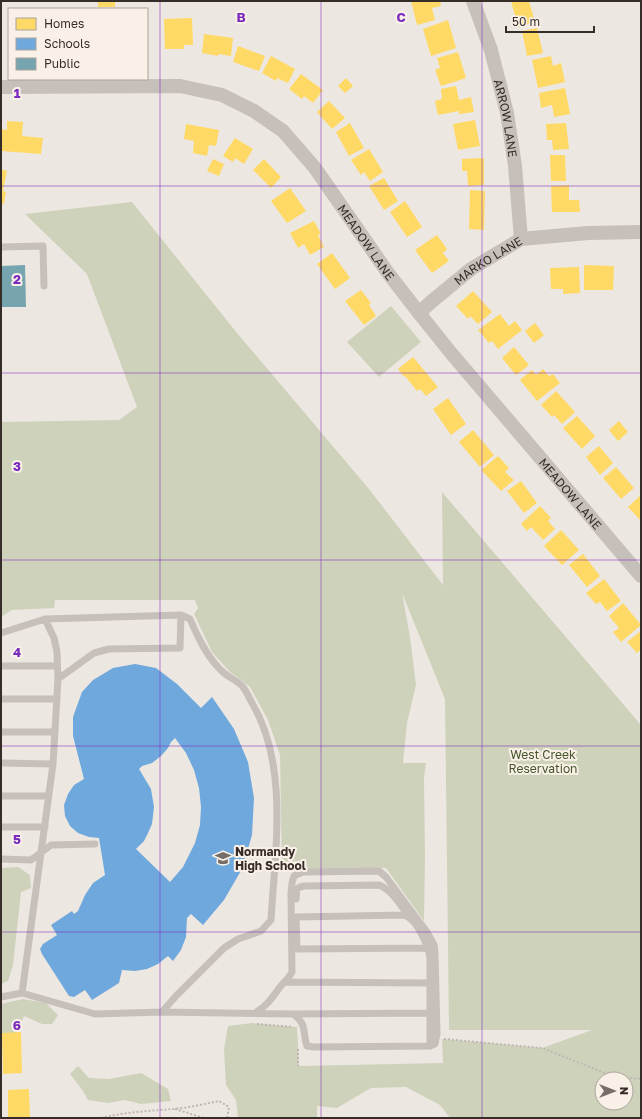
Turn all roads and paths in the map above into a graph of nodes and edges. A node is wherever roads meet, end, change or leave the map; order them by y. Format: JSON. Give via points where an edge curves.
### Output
{"nodes":[{"id":1,"x":473,"y":1,"type":"edge"},
{"id":2,"x":1,"y":87,"type":"edge"},
{"id":3,"x":641,"y":232,"type":"edge"},
{"id":4,"x":521,"y":239,"type":"junction"},
{"id":5,"x":1,"y":247,"type":"edge"},
{"id":6,"x":44,"y":286,"type":"dead end"},
{"id":7,"x":419,"y":313,"type":"junction"},
{"id":8,"x":641,"y":576,"type":"edge"},
{"id":9,"x":181,"y":615,"type":"junction"},
{"id":10,"x":45,"y":619,"type":"junction"},
{"id":11,"x":1,"y":633,"type":"edge"},
{"id":12,"x":1,"y":666,"type":"edge"},
{"id":13,"x":57,"y":666,"type":"junction"},
{"id":14,"x":58,"y":679,"type":"junction"},
{"id":15,"x":1,"y":699,"type":"edge"},
{"id":16,"x":57,"y":699,"type":"junction"},
{"id":17,"x":1,"y":732,"type":"edge"},
{"id":18,"x":55,"y":732,"type":"junction"},
{"id":19,"x":1,"y":763,"type":"edge"},
{"id":20,"x":53,"y":764,"type":"junction"},
{"id":21,"x":1,"y":796,"type":"edge"},
{"id":22,"x":49,"y":796,"type":"junction"},
{"id":23,"x":1,"y":827,"type":"edge"},
{"id":24,"x":45,"y":827,"type":"junction"},
{"id":25,"x":95,"y":844,"type":"dead end"},
{"id":26,"x":41,"y":853,"type":"junction"},
{"id":27,"x":1,"y":859,"type":"edge"},
{"id":28,"x":409,"y":916,"type":"junction"},
{"id":29,"x":296,"y":917,"type":"junction"},
{"id":30,"x":428,"y":948,"type":"junction"},
{"id":31,"x":285,"y":982,"type":"junction"},
{"id":32,"x":430,"y":983,"type":"junction"},
{"id":33,"x":22,"y":993,"type":"junction"},
{"id":34,"x":1,"y":997,"type":"edge"},
{"id":35,"x":162,"y":1012,"type":"junction"},
{"id":36,"x":252,"y":1013,"type":"junction"},
{"id":37,"x":430,"y":1013,"type":"junction"},
{"id":38,"x":294,"y":1014,"type":"junction"},
{"id":39,"x":297,"y":1027,"type":"dead end"},
{"id":40,"x":436,"y":1038,"type":"junction"},
{"id":41,"x":301,"y":1041,"type":"junction"},
{"id":42,"x":430,"y":1046,"type":"junction"},
{"id":43,"x":298,"y":1066,"type":"dead end"},
{"id":44,"x":641,"y":1079,"type":"edge"},
{"id":45,"x":174,"y":1109,"type":"junction"},
{"id":46,"x":101,"y":1118,"type":"edge"},
{"id":47,"x":204,"y":1118,"type":"edge"},
{"id":48,"x":226,"y":1118,"type":"edge"}],
"edges":[{"from":1,"to":4,"type":"street","name":"ARROW LANE","via":[[491,50],[507,113],[515,166]]},
{"from":2,"to":7,"type":"street","name":"MEADOW LANE","via":[[180,86],[222,95],[254,111],[282,131],[315,168]]},
{"from":3,"to":4,"type":"street","name":"MARKO LANE","via":[[588,233]]},
{"from":4,"to":7,"type":"street","name":"MARKO LANE","via":[[471,269]]},
{"from":5,"to":6,"type":"lane","via":[[43,246]]},
{"from":7,"to":8,"type":"street","name":"MEADOW LANE"},
{"from":9,"to":10,"type":"lane"},
{"from":9,"to":14,"type":"lane","via":[[180,648],[109,649],[94,653]]},
{"from":9,"to":35,"type":"lane","via":[[190,619],[198,638],[215,663],[243,686],[260,716],[269,741],[276,786],[276,845],[271,920],[261,931],[238,939],[224,948]]},
{"from":10,"to":11,"type":"lane"},
{"from":10,"to":13,"type":"lane","via":[[54,638]]},
{"from":12,"to":13,"type":"lane"},
{"from":13,"to":14,"type":"lane"},
{"from":14,"to":16,"type":"lane"},
{"from":15,"to":16,"type":"lane"},
{"from":16,"to":18,"type":"lane"},
{"from":17,"to":18,"type":"lane"},
{"from":18,"to":20,"type":"lane"},
{"from":19,"to":20,"type":"lane"},
{"from":20,"to":22,"type":"lane"},
{"from":21,"to":22,"type":"lane"},
{"from":22,"to":24,"type":"lane"},
{"from":23,"to":24,"type":"lane"},
{"from":24,"to":26,"type":"lane"},
{"from":25,"to":26,"type":"lane","via":[[51,845]]},
{"from":26,"to":27,"type":"lane","via":[[31,860]]},
{"from":26,"to":33,"type":"lane"},
{"from":28,"to":29,"type":"lane"},
{"from":28,"to":29,"type":"lane","via":[[384,887],[372,885],[300,887],[296,892]]},
{"from":28,"to":30,"type":"lane"},
{"from":29,"to":30,"type":"lane","via":[[297,948]]},
{"from":30,"to":32,"type":"lane"},
{"from":31,"to":32,"type":"lane"},
{"from":31,"to":36,"type":"lane","via":[[265,1007]]},
{"from":31,"to":40,"type":"lane","via":[[292,972],[291,893],[294,876],[303,872],[379,871],[418,919],[434,945]]},
{"from":32,"to":37,"type":"lane"},
{"from":33,"to":34,"type":"lane"},
{"from":33,"to":35,"type":"lane","via":[[95,1014]]},
{"from":35,"to":36,"type":"lane"},
{"from":36,"to":38,"type":"lane"},
{"from":36,"to":39,"type":"path","via":[[252,1023]]},
{"from":37,"to":38,"type":"lane"},
{"from":37,"to":42,"type":"lane"},
{"from":38,"to":41,"type":"lane","via":[[305,1029]]},
{"from":40,"to":42,"type":"lane","via":[[435,1044]]},
{"from":40,"to":44,"type":"path","via":[[542,1048],[610,1075]]},
{"from":41,"to":42,"type":"lane","via":[[313,1047]]},
{"from":41,"to":43,"type":"path"},
{"from":45,"to":46,"type":"path"},
{"from":45,"to":47,"type":"path"},
{"from":45,"to":48,"type":"path","via":[[219,1101],[228,1107]]}]}
